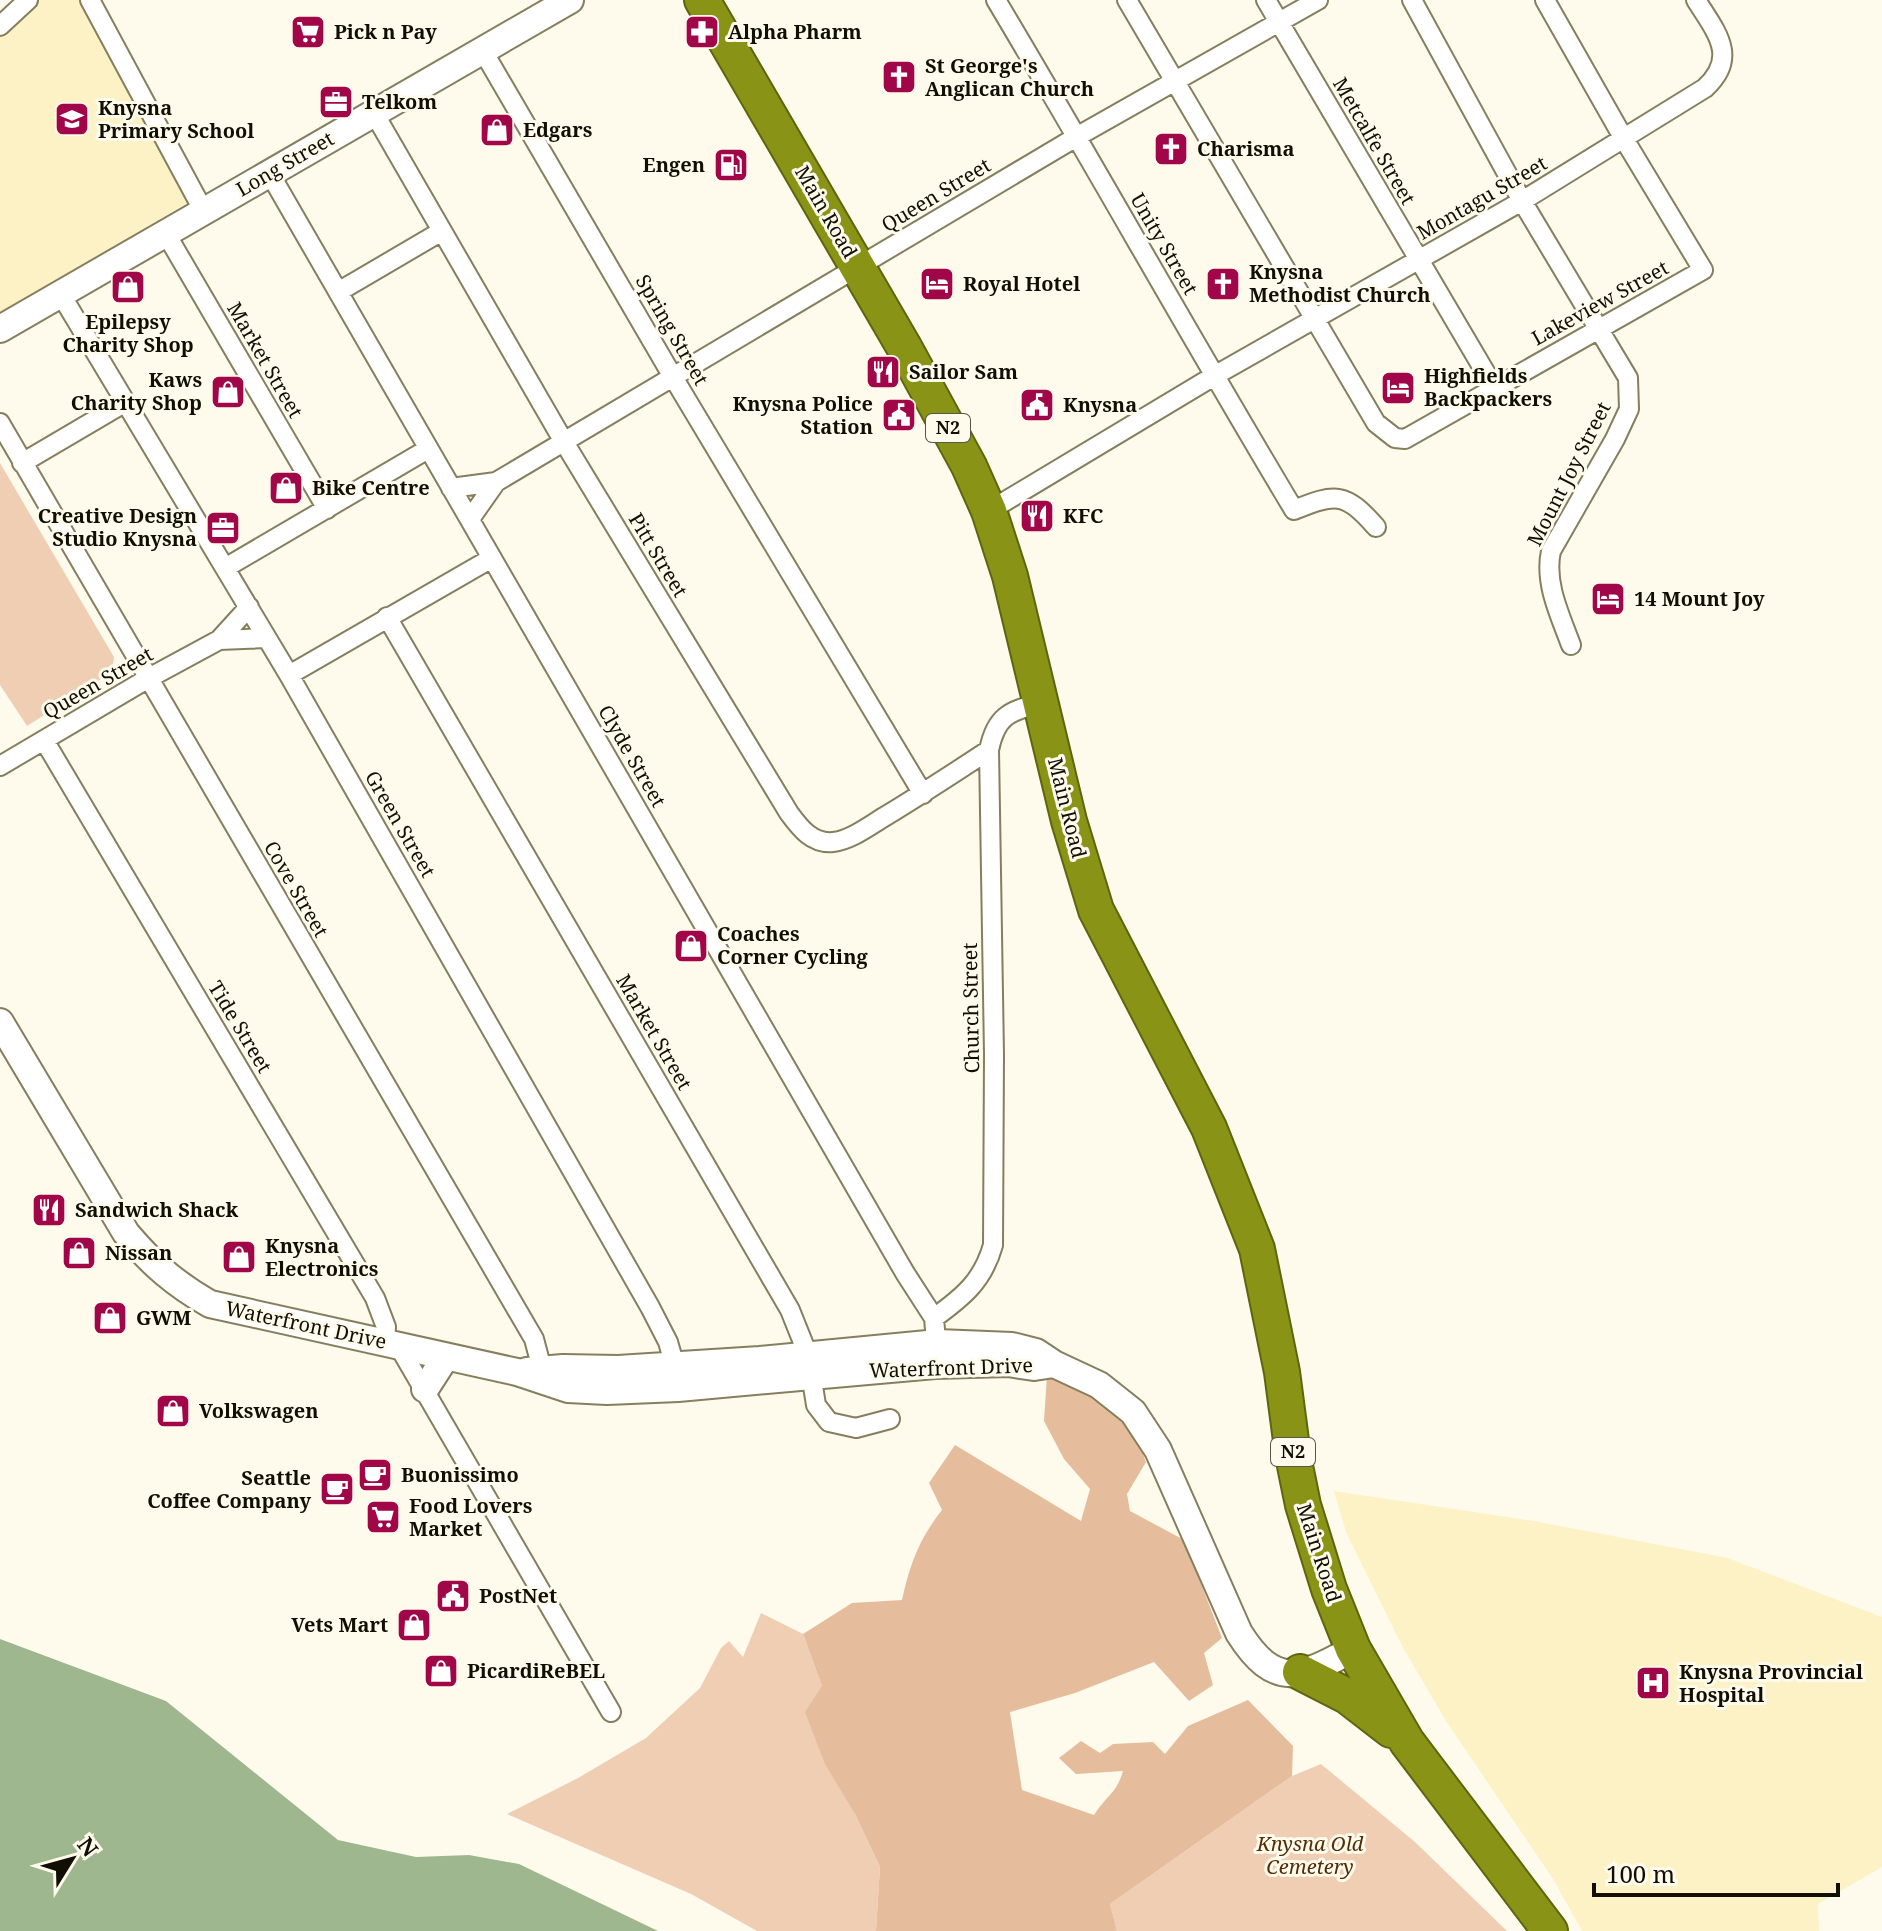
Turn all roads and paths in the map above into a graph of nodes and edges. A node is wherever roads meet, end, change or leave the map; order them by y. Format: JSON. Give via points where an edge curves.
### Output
{"nodes":[{"id":1,"x":28,"y":0,"type":"edge"},
{"id":2,"x":90,"y":0,"type":"edge"},
{"id":3,"x":570,"y":0,"type":"edge"},
{"id":4,"x":702,"y":0,"type":"edge"},
{"id":5,"x":996,"y":0,"type":"edge"},
{"id":6,"x":1127,"y":0,"type":"edge"},
{"id":7,"x":1266,"y":0,"type":"edge"},
{"id":8,"x":1318,"y":0,"type":"edge"},
{"id":9,"x":1412,"y":0,"type":"edge"},
{"id":10,"x":1545,"y":0,"type":"edge"},
{"id":11,"x":1696,"y":0,"type":"edge"},
{"id":12,"x":1279,"y":23,"type":"junction"},
{"id":13,"x":0,"y":26,"type":"edge"},
{"id":14,"x":483,"y":51,"type":"junction"},
{"id":15,"x":1175,"y":81,"type":"junction"},
{"id":16,"x":374,"y":113,"type":"junction"},
{"id":17,"x":1078,"y":136,"type":"junction"},
{"id":18,"x":1624,"y":139,"type":"junction"},
{"id":19,"x":270,"y":174,"type":"junction"},
{"id":20,"x":1522,"y":201,"type":"junction"},
{"id":21,"x":203,"y":210,"type":"junction"},
{"id":22,"x":442,"y":231,"type":"junction"},
{"id":23,"x":165,"y":232,"type":"junction"},
{"id":24,"x":1418,"y":261,"type":"junction"},
{"id":25,"x":858,"y":267,"type":"junction"},
{"id":26,"x":338,"y":292,"type":"junction"},
{"id":27,"x":60,"y":293,"type":"junction"},
{"id":28,"x":1314,"y":321,"type":"junction"},
{"id":29,"x":0,"y":329,"type":"edge"},
{"id":30,"x":1598,"y":329,"type":"junction"},
{"id":31,"x":1214,"y":376,"type":"junction"},
{"id":32,"x":673,"y":377,"type":"junction"},
{"id":33,"x":1494,"y":387,"type":"junction"},
{"id":34,"x":124,"y":403,"type":"junction"},
{"id":35,"x":0,"y":423,"type":"edge"},
{"id":36,"x":564,"y":442,"type":"junction"},
{"id":37,"x":428,"y":449,"type":"junction"},
{"id":38,"x":22,"y":463,"type":"junction"},
{"id":39,"x":496,"y":482,"type":"junction"},
{"id":40,"x":451,"y":488,"type":"junction"},
{"id":41,"x":327,"y":509,"type":"junction"},
{"id":42,"x":989,"y":511,"type":"junction"},
{"id":43,"x":470,"y":519,"type":"junction"},
{"id":44,"x":1376,"y":527,"type":"dead end"},
{"id":45,"x":492,"y":558,"type":"junction"},
{"id":46,"x":225,"y":568,"type":"junction"},
{"id":47,"x":249,"y":607,"type":"junction"},
{"id":48,"x":387,"y":617,"type":"junction"},
{"id":49,"x":267,"y":638,"type":"junction"},
{"id":50,"x":219,"y":640,"type":"junction"},
{"id":51,"x":1571,"y":645,"type":"dead end"},
{"id":52,"x":289,"y":675,"type":"junction"},
{"id":53,"x":147,"y":679,"type":"junction"},
{"id":54,"x":1041,"y":703,"type":"junction"},
{"id":55,"x":44,"y":740,"type":"junction"},
{"id":56,"x":989,"y":750,"type":"junction"},
{"id":57,"x":0,"y":766,"type":"edge"},
{"id":58,"x":923,"y":794,"type":"junction"},
{"id":59,"x":0,"y":1022,"type":"edge"},
{"id":60,"x":936,"y":1342,"type":"junction"},
{"id":61,"x":392,"y":1343,"type":"junction"},
{"id":62,"x":445,"y":1358,"type":"junction"},
{"id":63,"x":809,"y":1365,"type":"junction"},
{"id":64,"x":534,"y":1374,"type":"junction"},
{"id":65,"x":677,"y":1376,"type":"junction"},
{"id":66,"x":425,"y":1389,"type":"junction"},
{"id":67,"x":890,"y":1419,"type":"dead end"},
{"id":68,"x":1353,"y":1649,"type":"junction"},
{"id":69,"x":1300,"y":1672,"type":"junction"},
{"id":70,"x":611,"y":1712,"type":"dead end"},
{"id":71,"x":1407,"y":1742,"type":"junction"},
{"id":72,"x":1550,"y":1931,"type":"edge"}],
"edges":[{"from":1,"to":13,"type":"street"},
{"from":2,"to":21,"type":"street"},
{"from":3,"to":14,"type":"street","name":"Long Street"},
{"from":4,"to":25,"type":"highway","name":"Main Road","number":"N2"},
{"from":5,"to":17,"type":"street","name":"Unity Street"},
{"from":6,"to":15,"type":"street"},
{"from":7,"to":12,"type":"street","name":"Metcalfe Street"},
{"from":8,"to":12,"type":"street","name":"Queen Street"},
{"from":9,"to":20,"type":"street","name":"Mount Joy Street"},
{"from":10,"to":18,"type":"street"},
{"from":11,"to":18,"type":"street","name":"Montagu Street","via":[[1721,44],[1722,68],[1705,88]]},
{"from":12,"to":15,"type":"street","name":"Queen Street"},
{"from":12,"to":24,"type":"street","name":"Metcalfe Street"},
{"from":14,"to":16,"type":"street","name":"Long Street"},
{"from":14,"to":32,"type":"street","name":"Spring Street"},
{"from":15,"to":17,"type":"street","name":"Queen Street"},
{"from":15,"to":28,"type":"street"},
{"from":16,"to":19,"type":"street","name":"Long Street"},
{"from":16,"to":22,"type":"street","name":"Pitt Street"},
{"from":17,"to":25,"type":"street","name":"Queen Street"},
{"from":17,"to":31,"type":"street","name":"Unity Street"},
{"from":18,"to":20,"type":"street","name":"Montagu Street"},
{"from":18,"to":30,"type":"street","name":"Lakeview Street","via":[[1703,270]]},
{"from":19,"to":21,"type":"street","name":"Long Street"},
{"from":19,"to":26,"type":"street","name":"Clyde Street"},
{"from":20,"to":24,"type":"street","name":"Montagu Street"},
{"from":20,"to":30,"type":"street","name":"Mount Joy Street"},
{"from":21,"to":23,"type":"street","name":"Long Street"},
{"from":22,"to":26,"type":"street"},
{"from":22,"to":36,"type":"street","name":"Pitt Street"},
{"from":23,"to":27,"type":"street","name":"Long Street"},
{"from":23,"to":41,"type":"street","name":"Market Street"},
{"from":24,"to":28,"type":"street","name":"Montagu Street"},
{"from":24,"to":33,"type":"street","name":"Metcalfe Street"},
{"from":25,"to":32,"type":"street","name":"Queen Street"},
{"from":25,"to":42,"type":"highway","name":"Main Road","number":"N2"},
{"from":26,"to":37,"type":"street","name":"Clyde Street"},
{"from":27,"to":29,"type":"street","name":"Long Street"},
{"from":27,"to":34,"type":"street","name":"Green Street"},
{"from":28,"to":31,"type":"street","name":"Montagu Street"},
{"from":28,"to":33,"type":"street","name":"Lakeview Street","via":[[1376,423],[1395,438],[1405,439]]},
{"from":30,"to":33,"type":"street","name":"Lakeview Street"},
{"from":30,"to":51,"type":"street","name":"Mount Joy Street","via":[[1628,378],[1629,409],[1548,562]]},
{"from":31,"to":42,"type":"street","name":"Montagu Street"},
{"from":31,"to":44,"type":"street","name":"Unity Street","via":[[1294,510],[1318,500],[1345,500]]},
{"from":32,"to":36,"type":"street","name":"Queen Street"},
{"from":32,"to":58,"type":"street","name":"Spring Street"},
{"from":34,"to":38,"type":"street"},
{"from":34,"to":46,"type":"street","name":"Green Street"},
{"from":35,"to":38,"type":"street","name":"Cove Street"},
{"from":36,"to":39,"type":"street","name":"Queen Street"},
{"from":36,"to":58,"type":"street","name":"Pitt Street","via":[[803,831],[832,842],[846,838]]},
{"from":37,"to":40,"type":"street","name":"Clyde Street"},
{"from":37,"to":41,"type":"street"},
{"from":38,"to":53,"type":"street","name":"Cove Street"},
{"from":39,"to":40,"type":"street","name":"Queen Street"},
{"from":39,"to":43,"type":"street","name":"Queen Street"},
{"from":40,"to":43,"type":"street","name":"Clyde Street"},
{"from":41,"to":46,"type":"street"},
{"from":42,"to":54,"type":"highway","name":"Main Road","number":"N2"},
{"from":43,"to":45,"type":"street","name":"Clyde Street"},
{"from":45,"to":48,"type":"street"},
{"from":45,"to":60,"type":"street","name":"Clyde Street","via":[[898,1260]]},
{"from":46,"to":47,"type":"street","name":"Green Street"},
{"from":47,"to":49,"type":"street","name":"Green Street"},
{"from":47,"to":50,"type":"street","name":"Queen Street"},
{"from":48,"to":52,"type":"street"},
{"from":48,"to":63,"type":"street","name":"Market Street","via":[[790,1310]]},
{"from":49,"to":50,"type":"street","name":"Queen Street"},
{"from":49,"to":52,"type":"street","name":"Green Street"},
{"from":50,"to":53,"type":"street","name":"Queen Street"},
{"from":52,"to":65,"type":"street","name":"Green Street","via":[[650,1307]]},
{"from":53,"to":55,"type":"street","name":"Queen Street"},
{"from":53,"to":64,"type":"street","name":"Cove Street","via":[[534,1339]]},
{"from":54,"to":56,"type":"street","name":"Church Street","via":[[1005,715]]},
{"from":54,"to":68,"type":"highway","name":"Main Road","number":"N2","via":[[1096,910],[1209,1128],[1257,1249],[1303,1505]]},
{"from":55,"to":57,"type":"street","name":"Queen Street"},
{"from":55,"to":61,"type":"street","name":"Tide Street","via":[[375,1298]]},
{"from":56,"to":58,"type":"street","name":"Pitt Street"},
{"from":56,"to":60,"type":"street","name":"Church Street","via":[[993,1245],[988,1263]]},
{"from":59,"to":61,"type":"street","name":"Waterfront Drive","via":[[126,1233],[150,1263],[210,1304]]},
{"from":60,"to":63,"type":"street","name":"Waterfront Drive"},
{"from":60,"to":69,"type":"street","name":"Waterfront Drive","via":[[1036,1352],[1099,1385],[1133,1412],[1158,1450],[1253,1655],[1265,1666]]},
{"from":61,"to":62,"type":"street","name":"Waterfront Drive"},
{"from":61,"to":66,"type":"street","name":"Tide Street"},
{"from":62,"to":64,"type":"street","name":"Waterfront Drive"},
{"from":62,"to":66,"type":"street"},
{"from":63,"to":65,"type":"street","name":"Waterfront Drive"},
{"from":63,"to":67,"type":"street","name":"Market Street","via":[[816,1405],[829,1422],[856,1428]]},
{"from":64,"to":65,"type":"street","name":"Waterfront Drive","via":[[618,1369]]},
{"from":66,"to":70,"type":"street","name":"Tide Street"},
{"from":68,"to":69,"type":"street"},
{"from":68,"to":71,"type":"highway","number":"N2"},
{"from":69,"to":71,"type":"highway","via":[[1347,1696]]},
{"from":71,"to":72,"type":"highway","number":"N2"}]}
